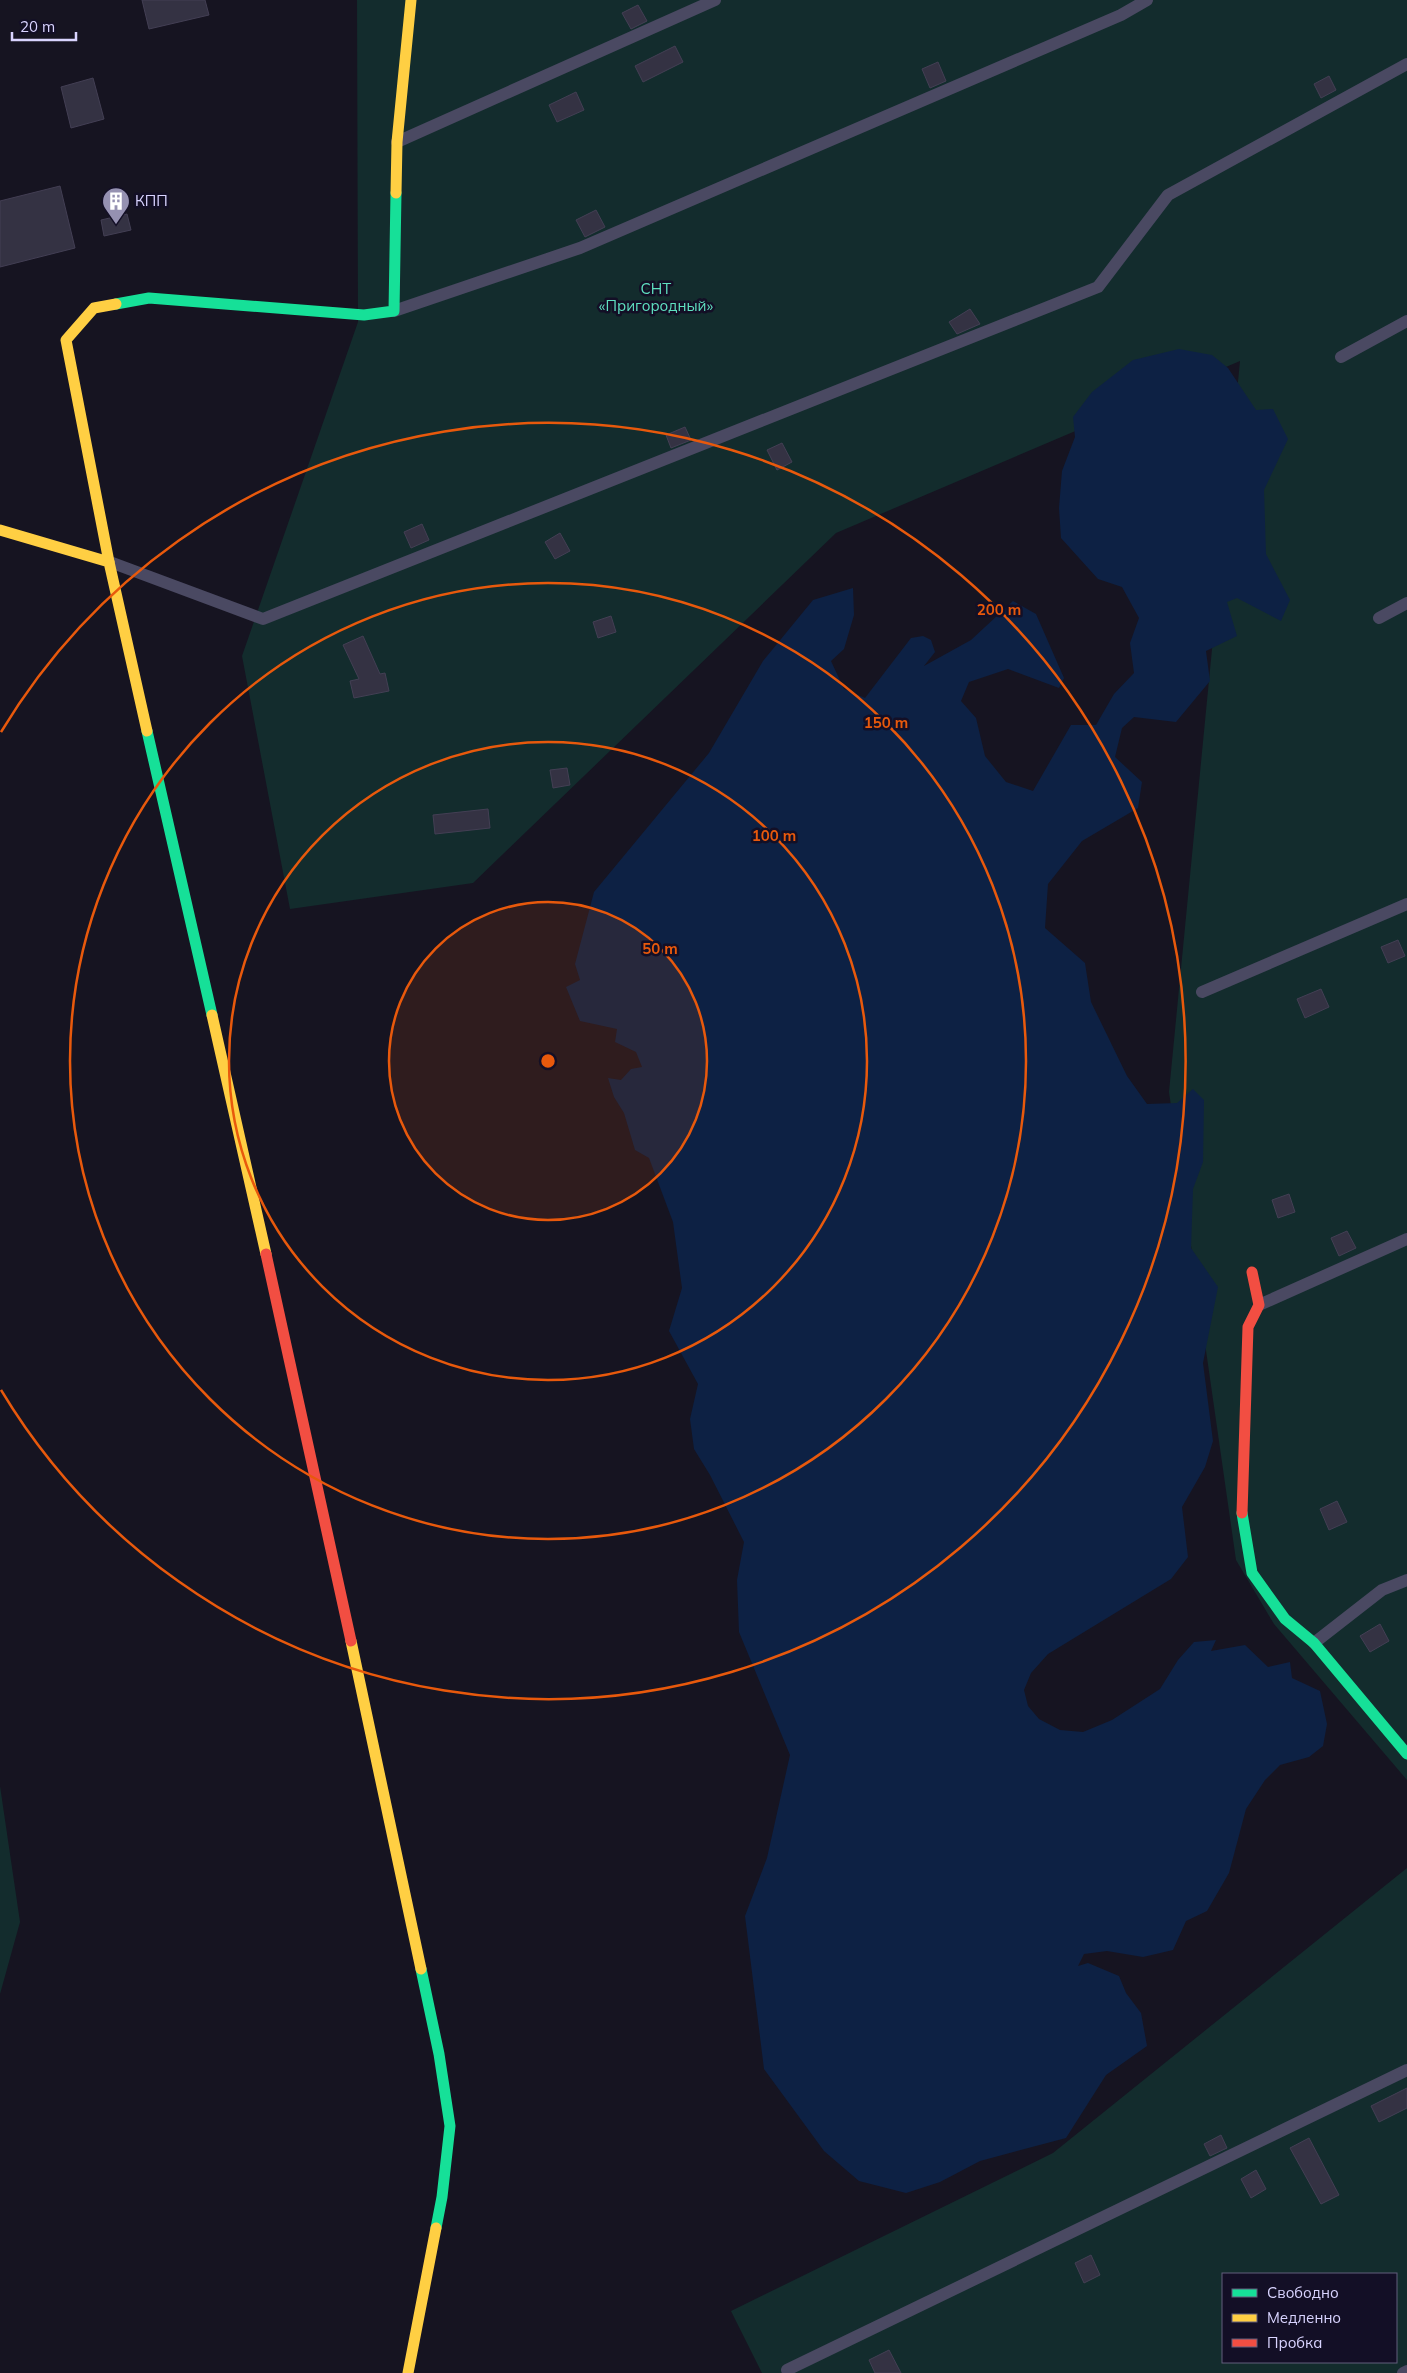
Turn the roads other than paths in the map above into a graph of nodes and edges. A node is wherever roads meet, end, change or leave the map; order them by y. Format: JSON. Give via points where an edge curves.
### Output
{"nodes":[{"id":1,"x":412,"y":0,"type":"edge"},
{"id":2,"x":714,"y":0,"type":"edge"},
{"id":3,"x":1147,"y":0,"type":"edge"},
{"id":4,"x":1407,"y":64,"type":"edge"},
{"id":5,"x":397,"y":142,"type":"junction"},
{"id":6,"x":394,"y":311,"type":"junction"},
{"id":7,"x":1407,"y":320,"type":"edge"},
{"id":8,"x":1341,"y":357,"type":"dead end"},
{"id":9,"x":0,"y":530,"type":"edge"},
{"id":10,"x":109,"y":562,"type":"junction"},
{"id":11,"x":1407,"y":604,"type":"edge"},
{"id":12,"x":1379,"y":618,"type":"dead end"},
{"id":13,"x":1407,"y":904,"type":"edge"},
{"id":14,"x":1202,"y":992,"type":"dead end"},
{"id":15,"x":1407,"y":1239,"type":"edge"},
{"id":16,"x":1252,"y":1272,"type":"dead end"},
{"id":17,"x":1259,"y":1305,"type":"junction"},
{"id":18,"x":1407,"y":1580,"type":"edge"},
{"id":19,"x":1314,"y":1643,"type":"junction"},
{"id":20,"x":1407,"y":1754,"type":"edge"},
{"id":21,"x":1407,"y":2070,"type":"edge"},
{"id":22,"x":787,"y":2370,"type":"dead end"},
{"id":23,"x":1407,"y":2371,"type":"edge"},
{"id":24,"x":408,"y":2373,"type":"edge"},
{"id":25,"x":1403,"y":2373,"type":"edge"}],
"edges":[{"from":1,"to":5,"type":"street"},
{"from":2,"to":5,"type":"lane"},
{"from":3,"to":6,"type":"lane","via":[[1112,19],[580,248]]},
{"from":4,"to":10,"type":"lane","via":[[1168,195],[1098,287],[263,619]]},
{"from":5,"to":6,"type":"street"},
{"from":6,"to":10,"type":"street","via":[[364,315],[149,298],[94,308],[66,340]]},
{"from":7,"to":8,"type":"lane"},
{"from":9,"to":10,"type":"street"},
{"from":10,"to":24,"type":"street","via":[[302,1408],[439,2054],[450,2126],[442,2197]]},
{"from":11,"to":12,"type":"lane"},
{"from":13,"to":14,"type":"lane"},
{"from":15,"to":17,"type":"lane"},
{"from":16,"to":17,"type":"street"},
{"from":17,"to":19,"type":"street","via":[[1248,1327],[1242,1520],[1252,1573],[1285,1619]]},
{"from":18,"to":19,"type":"lane","via":[[1382,1590]]},
{"from":19,"to":20,"type":"street"},
{"from":21,"to":22,"type":"lane"},
{"from":23,"to":25,"type":"lane"}]}
